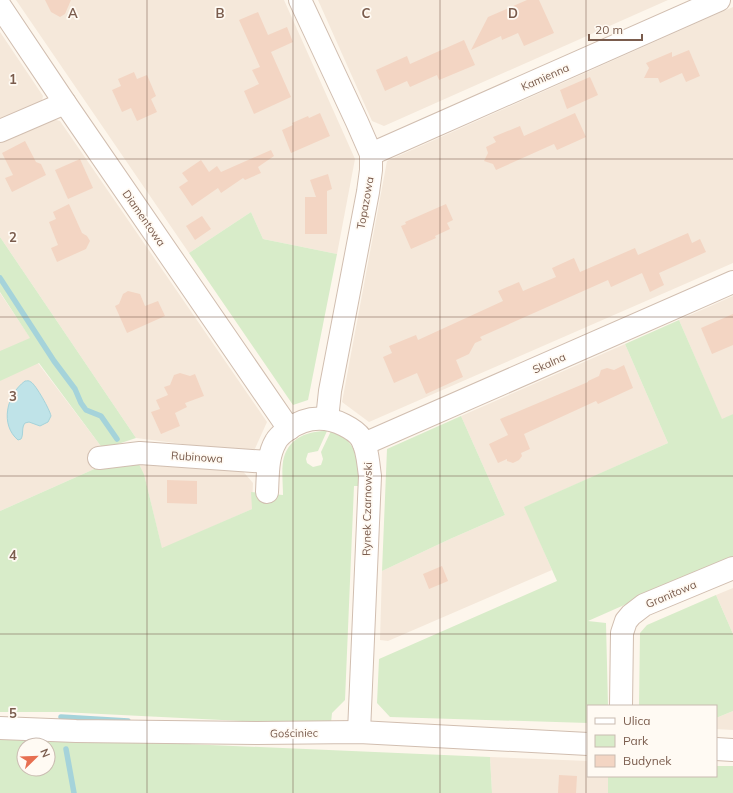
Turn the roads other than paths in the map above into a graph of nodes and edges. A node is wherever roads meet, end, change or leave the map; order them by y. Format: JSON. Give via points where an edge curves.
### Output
{"nodes":[{"id":1,"x":300,"y":0,"type":"edge"},
{"id":2,"x":719,"y":0,"type":"edge"},
{"id":3,"x":0,"y":6,"type":"edge"},
{"id":4,"x":65,"y":103,"type":"junction"},
{"id":5,"x":0,"y":131,"type":"edge"},
{"id":6,"x":371,"y":154,"type":"junction"},
{"id":7,"x":733,"y":282,"type":"edge"},
{"id":8,"x":327,"y":418,"type":"junction"},
{"id":9,"x":289,"y":429,"type":"junction"},
{"id":10,"x":364,"y":444,"type":"junction"},
{"id":11,"x":99,"y":458,"type":"dead end"},
{"id":12,"x":268,"y":462,"type":"junction"},
{"id":13,"x":267,"y":492,"type":"dead end"},
{"id":14,"x":733,"y":568,"type":"edge"},
{"id":15,"x":621,"y":705,"type":"edge"},
{"id":16,"x":0,"y":728,"type":"edge"},
{"id":17,"x":359,"y":732,"type":"junction"},
{"id":18,"x":587,"y":744,"type":"edge"},
{"id":19,"x":717,"y":749,"type":"edge"},
{"id":20,"x":733,"y":750,"type":"edge"}],
"edges":[{"from":1,"to":6,"type":"street","name":"Topazowa"},
{"from":2,"to":6,"type":"street","name":"Kamienna"},
{"from":3,"to":4,"type":"street","name":"Diamentowa"},
{"from":4,"to":5,"type":"street"},
{"from":4,"to":9,"type":"street","name":"Diamentowa"},
{"from":6,"to":8,"type":"street","name":"Topazowa","via":[[368,192]]},
{"from":7,"to":10,"type":"street","name":"Skalna"},
{"from":8,"to":9,"type":"street","name":"Rynek Czarnowski","via":[[308,419]]},
{"from":8,"to":10,"type":"street","name":"Rynek Czarnowski","via":[[350,428],[360,436]]},
{"from":9,"to":12,"type":"street","name":"Rynek Czarnowski","via":[[276,439]]},
{"from":10,"to":17,"type":"street","name":"Rynek Czarnowski","via":[[370,476]]},
{"from":11,"to":12,"type":"street","name":"Rubinowa","via":[[140,453]]},
{"from":12,"to":13,"type":"street","name":"Rynek Czarnowski"},
{"from":14,"to":15,"type":"street","name":"Granitowa","via":[[644,604],[626,621],[622,633]]},
{"from":16,"to":17,"type":"street","name":"Gościniec","via":[[116,732]]},
{"from":17,"to":18,"type":"street","name":"Gościniec"},
{"from":19,"to":20,"type":"street"}]}
